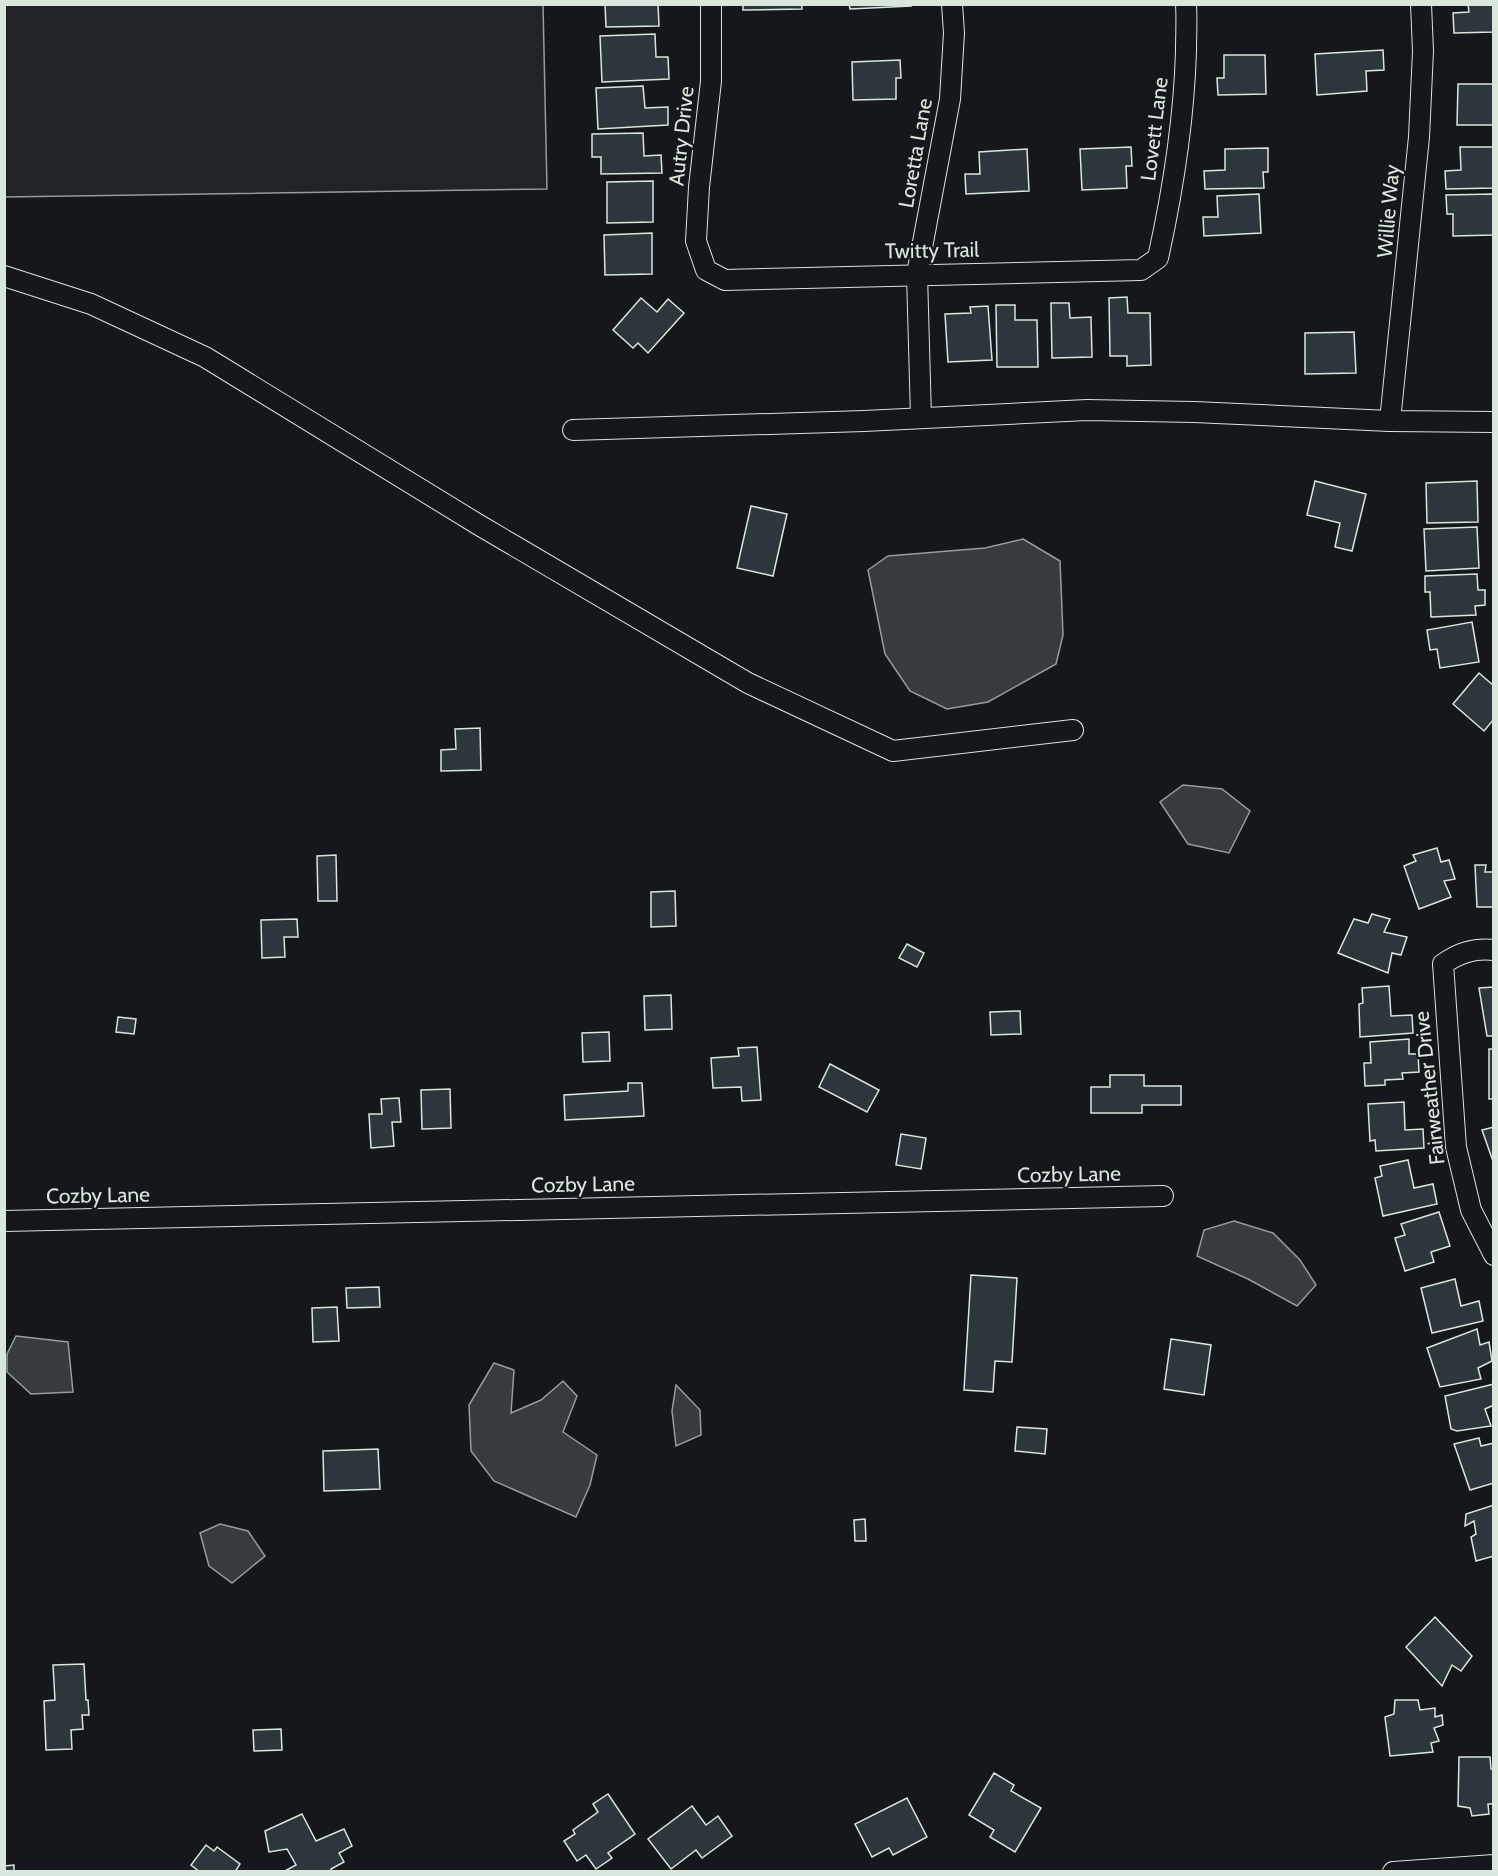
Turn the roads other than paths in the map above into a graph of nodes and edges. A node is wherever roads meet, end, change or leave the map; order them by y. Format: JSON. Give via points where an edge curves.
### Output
{"nodes":[{"id":1,"x":711,"y":4,"type":"edge"},
{"id":2,"x":952,"y":4,"type":"edge"},
{"id":3,"x":1186,"y":4,"type":"edge"},
{"id":4,"x":1421,"y":4,"type":"edge"},
{"id":5,"x":1158,"y":258,"type":"joint"},
{"id":6,"x":706,"y":270,"type":"joint"},
{"id":7,"x":917,"y":274,"type":"junction"},
{"id":8,"x":4,"y":276,"type":"edge"},
{"id":9,"x":921,"y":418,"type":"junction"},
{"id":10,"x":1390,"y":422,"type":"junction"},
{"id":11,"x":1494,"y":422,"type":"edge"},
{"id":12,"x":573,"y":430,"type":"dead end"},
{"id":13,"x":1073,"y":730,"type":"dead end"},
{"id":14,"x":1494,"y":950,"type":"edge"},
{"id":15,"x":1163,"y":1196,"type":"dead end"},
{"id":16,"x":4,"y":1221,"type":"edge"},
{"id":17,"x":1494,"y":1255,"type":"edge"},
{"id":18,"x":1494,"y":1865,"type":"edge"},
{"id":19,"x":1392,"y":1872,"type":"edge"}],
"edges":[{"from":1,"to":6,"type":"street","name":"Autry Drive","via":[[711,81],[696,241]]},
{"from":2,"to":7,"type":"street","name":"Loretta Lane","via":[[950,99]]},
{"from":3,"to":5,"type":"street","name":"Lovett Lane","via":[[1185,85]]},
{"from":4,"to":10,"type":"street","name":"Willie Way","via":[[1419,137]]},
{"from":5,"to":7,"type":"street","name":"Twitty Trail","via":[[1141,270]]},
{"from":6,"to":7,"type":"street","name":"Twitty Trail","via":[[725,280]]},
{"from":7,"to":9,"type":"street","name":"Loretta Lane"},
{"from":8,"to":13,"type":"street","via":[[91,304],[205,357],[479,525],[748,682],[893,751]]},
{"from":9,"to":10,"type":"street","via":[[1087,410]]},
{"from":9,"to":12,"type":"street"},
{"from":10,"to":11,"type":"street"},
{"from":14,"to":17,"type":"street","name":"Fairweather Drive","via":[[1458,954],[1443,964],[1456,1147],[1471,1210]]},
{"from":15,"to":16,"type":"street","name":"Cozby Lane"},
{"from":18,"to":19,"type":"street"}]}
